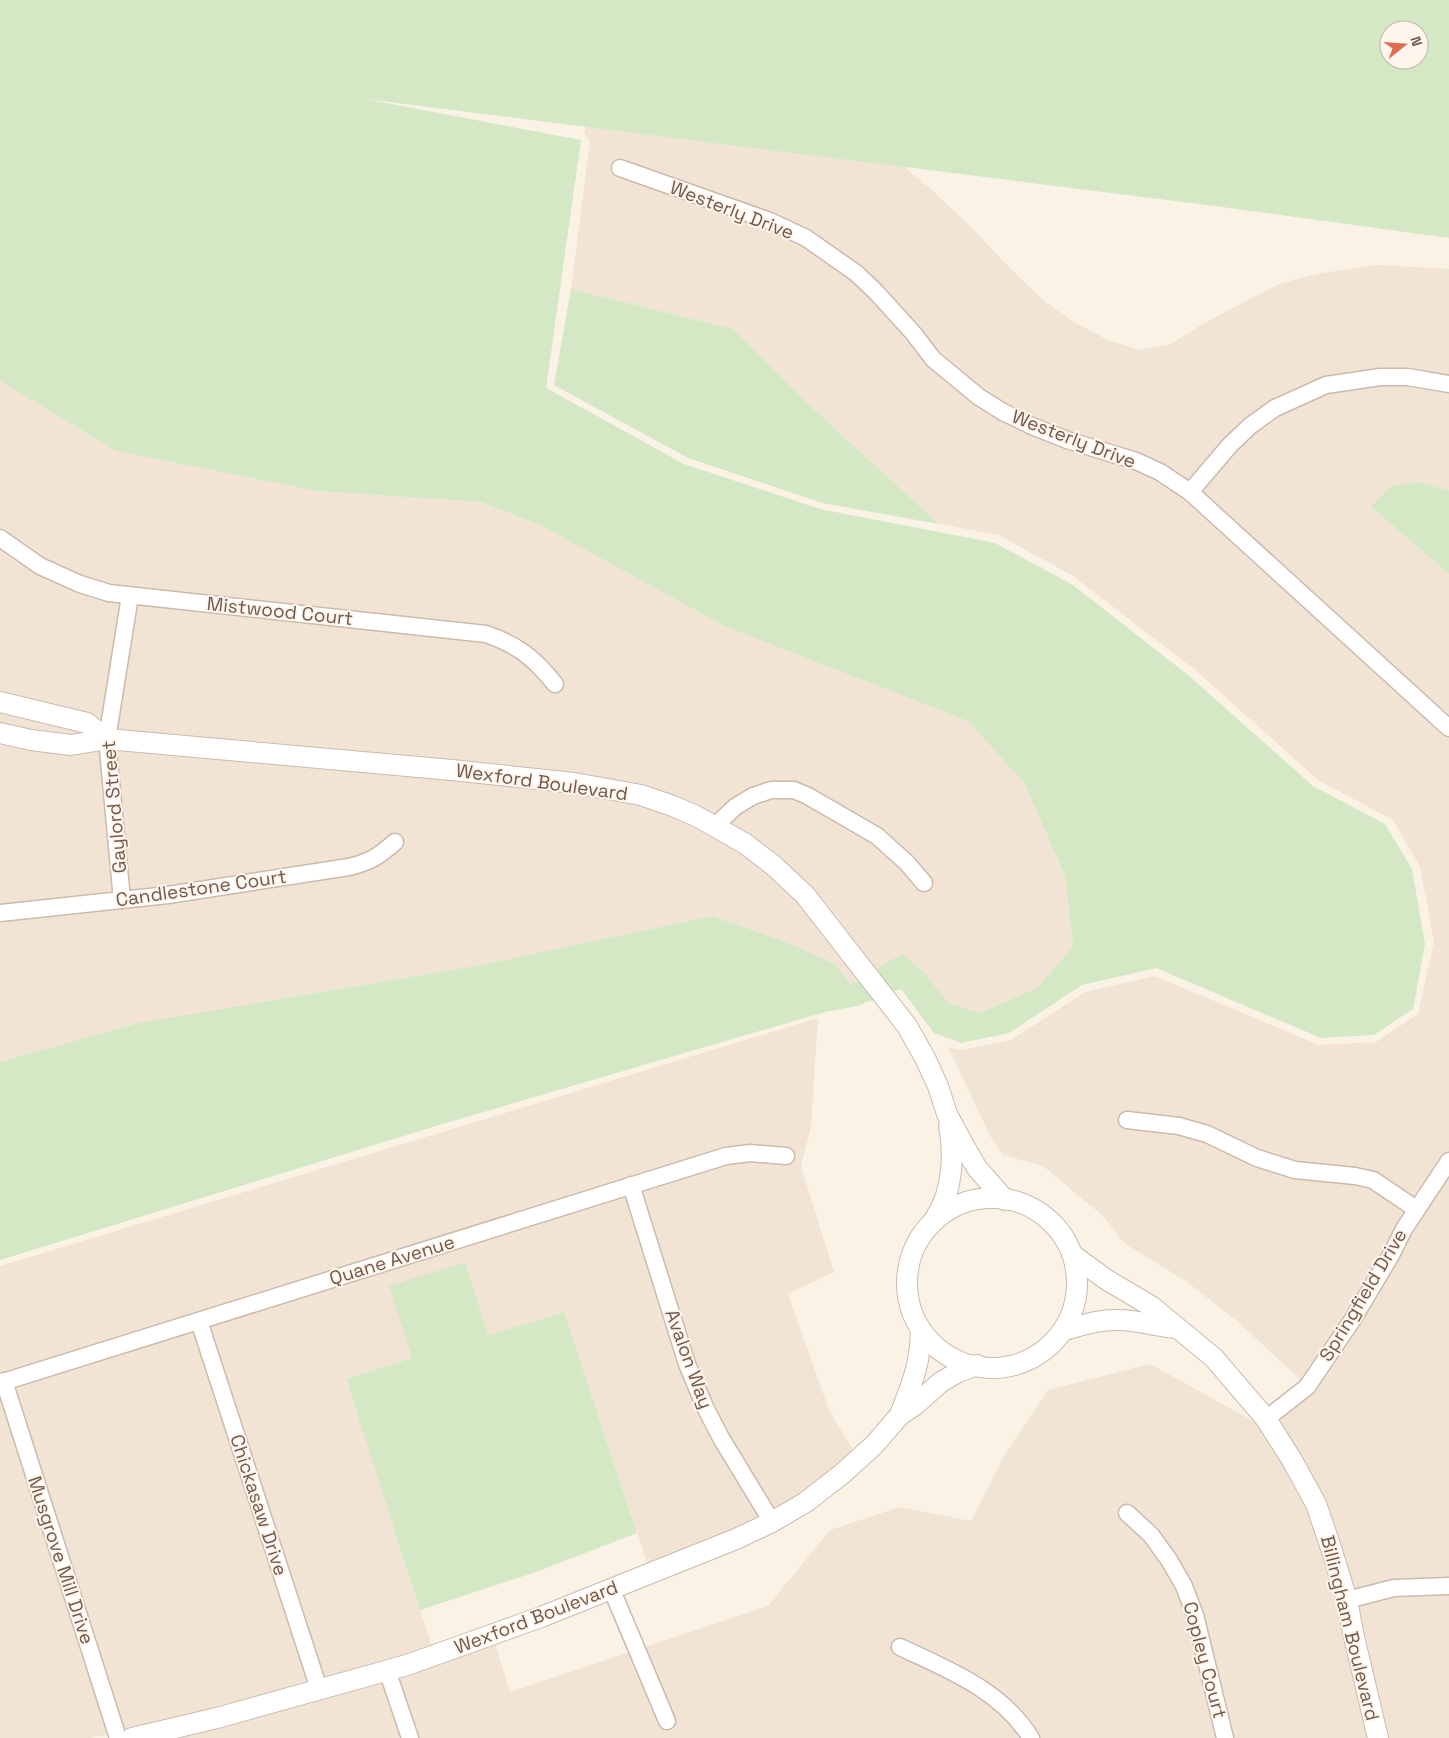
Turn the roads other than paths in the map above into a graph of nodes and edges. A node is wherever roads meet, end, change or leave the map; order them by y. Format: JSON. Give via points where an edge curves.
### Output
{"nodes":[{"id":1,"x":620,"y":168,"type":"dead end"},
{"id":2,"x":1449,"y":384,"type":"edge"},
{"id":3,"x":1190,"y":492,"type":"junction"},
{"id":4,"x":0,"y":538,"type":"edge"},
{"id":5,"x":130,"y":596,"type":"junction"},
{"id":6,"x":555,"y":684,"type":"dead end"},
{"id":7,"x":0,"y":702,"type":"edge"},
{"id":8,"x":1449,"y":728,"type":"edge"},
{"id":9,"x":0,"y":733,"type":"edge"},
{"id":10,"x":107,"y":739,"type":"junction"},
{"id":11,"x":714,"y":827,"type":"junction"},
{"id":12,"x":395,"y":842,"type":"dead end"},
{"id":13,"x":924,"y":883,"type":"dead end"},
{"id":14,"x":122,"y":900,"type":"junction"},
{"id":15,"x":0,"y":913,"type":"edge"},
{"id":16,"x":947,"y":1114,"type":"junction"},
{"id":17,"x":1127,"y":1120,"type":"dead end"},
{"id":18,"x":786,"y":1156,"type":"dead end"},
{"id":19,"x":1449,"y":1161,"type":"edge"},
{"id":20,"x":631,"y":1185,"type":"junction"},
{"id":21,"x":1005,"y":1200,"type":"junction"},
{"id":22,"x":1416,"y":1209,"type":"junction"},
{"id":23,"x":934,"y":1221,"type":"junction"},
{"id":24,"x":1074,"y":1256,"type":"junction"},
{"id":25,"x":199,"y":1321,"type":"junction"},
{"id":26,"x":1178,"y":1328,"type":"junction"},
{"id":27,"x":921,"y":1330,"type":"junction"},
{"id":28,"x":1065,"y":1330,"type":"junction"},
{"id":29,"x":977,"y":1365,"type":"junction"},
{"id":30,"x":2,"y":1382,"type":"edge"},
{"id":31,"x":900,"y":1415,"type":"junction"},
{"id":32,"x":1266,"y":1419,"type":"junction"},
{"id":33,"x":1127,"y":1513,"type":"dead end"},
{"id":34,"x":772,"y":1522,"type":"junction"},
{"id":35,"x":1449,"y":1586,"type":"edge"},
{"id":36,"x":611,"y":1588,"type":"junction"},
{"id":37,"x":1347,"y":1600,"type":"junction"},
{"id":38,"x":900,"y":1646,"type":"dead end"},
{"id":39,"x":386,"y":1670,"type":"junction"},
{"id":40,"x":319,"y":1690,"type":"junction"},
{"id":41,"x":667,"y":1721,"type":"dead end"},
{"id":42,"x":118,"y":1738,"type":"edge"},
{"id":43,"x":132,"y":1738,"type":"edge"},
{"id":44,"x":410,"y":1738,"type":"edge"},
{"id":45,"x":1031,"y":1738,"type":"edge"},
{"id":46,"x":1225,"y":1738,"type":"edge"},
{"id":47,"x":1378,"y":1738,"type":"edge"}],
"edges":[{"from":1,"to":3,"type":"street","name":"Westerly Drive","via":[[770,221],[806,238],[856,273],[934,359],[979,397],[1032,426],[1136,461]]},
{"from":2,"to":3,"type":"street","via":[[1408,377],[1380,377],[1326,386],[1275,408],[1250,426]]},
{"from":3,"to":8,"type":"street","name":"Westerly Drive"},
{"from":4,"to":5,"type":"street","name":"Mistwood Court","via":[[40,566],[80,584]]},
{"from":5,"to":6,"type":"street","name":"Mistwood Court","via":[[486,634],[527,654]]},
{"from":5,"to":10,"type":"street","name":"Gaylord Street"},
{"from":7,"to":10,"type":"street","via":[[88,723]]},
{"from":9,"to":10,"type":"street","name":"Wexford Boulevard","via":[[71,745]]},
{"from":10,"to":11,"type":"street","name":"Wexford Boulevard","via":[[574,783],[641,795],[673,806]]},
{"from":10,"to":14,"type":"street","name":"Gaylord Street"},
{"from":11,"to":13,"type":"street","via":[[734,807],[753,796],[771,790],[794,790],[877,836]]},
{"from":11,"to":16,"type":"street","name":"Wexford Boulevard","via":[[744,843],[805,895],[907,1026],[938,1086]]},
{"from":12,"to":14,"type":"street","name":"Candlestone Court","via":[[380,856],[364,864]]},
{"from":14,"to":15,"type":"street","name":"Candlestone Court"},
{"from":16,"to":21,"type":"street","name":"Wexford Boulevard","via":[[977,1168]]},
{"from":16,"to":23,"type":"street","name":"Wexford Boulevard","via":[[952,1148],[950,1176],[947,1193]]},
{"from":17,"to":22,"type":"street","via":[[1179,1126],[1207,1134],[1256,1158],[1295,1170],[1373,1180]]},
{"from":18,"to":20,"type":"street","name":"Quane Avenue","via":[[750,1153],[726,1156]]},
{"from":19,"to":22,"type":"street","name":"Springfield Drive"},
{"from":20,"to":25,"type":"street","name":"Quane Avenue"},
{"from":20,"to":34,"type":"street","name":"Avalon Way","via":[[687,1364],[721,1438]]},
{"from":21,"to":23,"type":"street","via":[[969,1202]]},
{"from":21,"to":24,"type":"street","via":[[1024,1205],[1042,1215],[1056,1228]]},
{"from":22,"to":32,"type":"street","name":"Springfield Drive","via":[[1353,1319],[1306,1387]]},
{"from":23,"to":27,"type":"street","via":[[921,1235],[908,1266],[908,1299]]},
{"from":24,"to":26,"type":"street","name":"Billingham Boulevard","via":[[1151,1306]]},
{"from":24,"to":28,"type":"street","via":[[1077,1294]]},
{"from":25,"to":30,"type":"street","name":"Quane Avenue"},
{"from":25,"to":40,"type":"street","name":"Chickasaw Drive"},
{"from":26,"to":28,"type":"street","via":[[1120,1320],[1099,1321]]},
{"from":26,"to":32,"type":"street","name":"Billingham Boulevard","via":[[1214,1358]]},
{"from":27,"to":29,"type":"street","via":[[945,1353]]},
{"from":27,"to":31,"type":"street","name":"Wexford Boulevard","via":[[918,1366]]},
{"from":28,"to":29,"type":"street","via":[[1027,1360],[994,1367]]},
{"from":29,"to":31,"type":"street","name":"Wexford Boulevard","via":[[941,1382]]},
{"from":30,"to":42,"type":"street","name":"Musgrove Mill Drive"},
{"from":31,"to":34,"type":"street","name":"Wexford Boulevard","via":[[842,1474],[806,1502]]},
{"from":32,"to":37,"type":"street","name":"Billingham Boulevard","via":[[1316,1504]]},
{"from":33,"to":46,"type":"street","name":"Copley Court","via":[[1151,1535],[1184,1586],[1195,1615]]},
{"from":34,"to":36,"type":"street","name":"Wexford Boulevard"},
{"from":35,"to":37,"type":"street","via":[[1394,1588]]},
{"from":36,"to":39,"type":"street","name":"Wexford Boulevard","via":[[541,1617]]},
{"from":36,"to":41,"type":"street"},
{"from":37,"to":47,"type":"street","name":"Billingham Boulevard"},
{"from":38,"to":45,"type":"street","via":[[968,1679],[991,1694],[1011,1712]]},
{"from":39,"to":40,"type":"street","name":"Wexford Boulevard"},
{"from":39,"to":44,"type":"street"},
{"from":40,"to":43,"type":"street","name":"Wexford Boulevard"}]}
